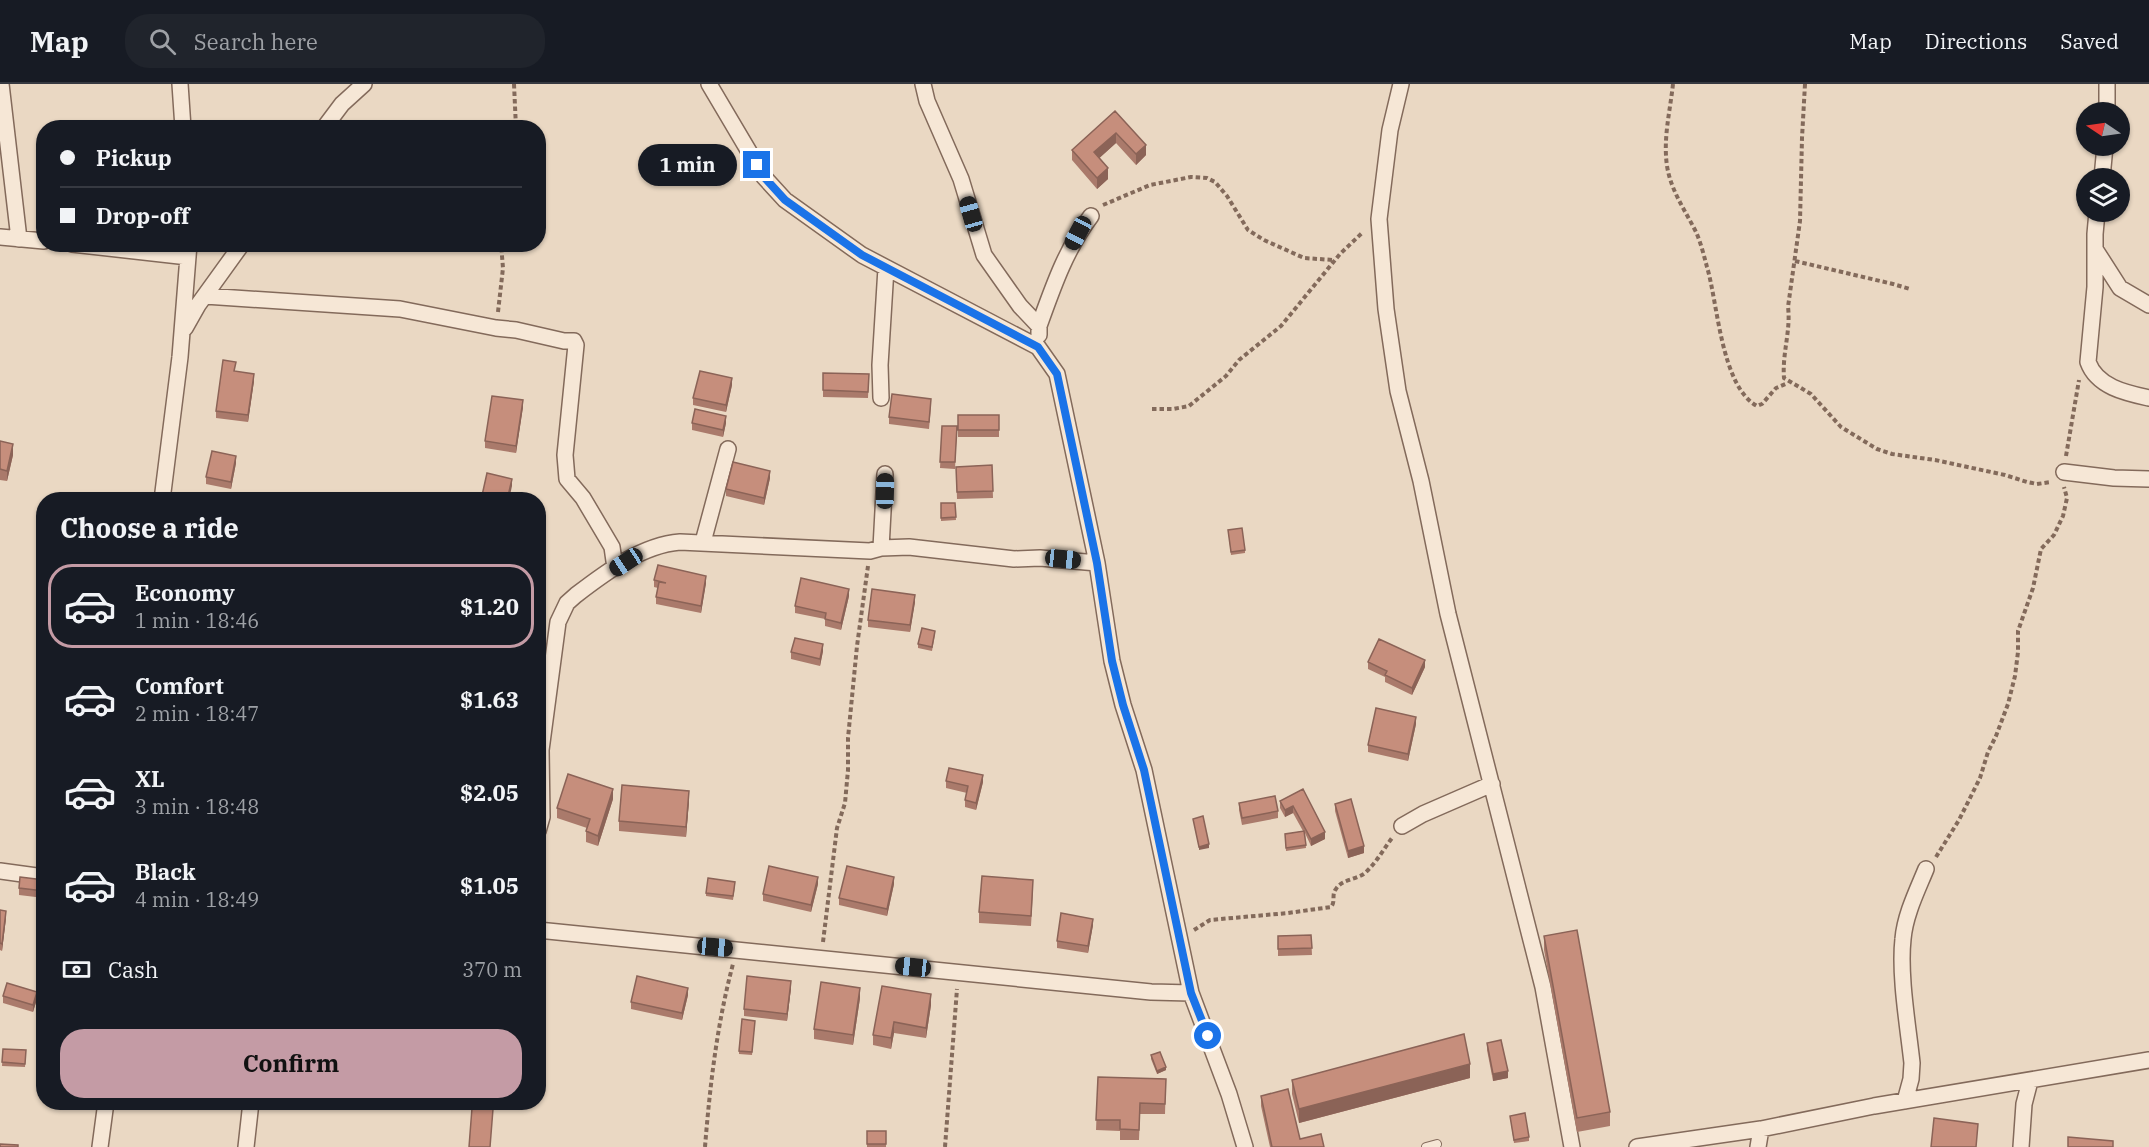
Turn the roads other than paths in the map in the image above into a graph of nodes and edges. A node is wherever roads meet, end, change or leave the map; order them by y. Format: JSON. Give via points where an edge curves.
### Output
{"nodes":[{"id":1,"x":0,"y":84,"type":"edge"},
{"id":2,"x":180,"y":84,"type":"edge"},
{"id":3,"x":363,"y":84,"type":"edge"},
{"id":4,"x":709,"y":84,"type":"edge"},
{"id":5,"x":1401,"y":84,"type":"edge"},
{"id":6,"x":2106,"y":84,"type":"edge"},
{"id":7,"x":921,"y":87,"type":"edge"},
{"id":8,"x":2107,"y":102,"type":"edge"},
{"id":9,"x":182,"y":120,"type":"edge"},
{"id":10,"x":330,"y":120,"type":"edge"},
{"id":11,"x":1091,"y":216,"type":"road end"},
{"id":12,"x":2096,"y":222,"type":"edge"},
{"id":13,"x":0,"y":237,"type":"edge"},
{"id":14,"x":19,"y":239,"type":"junction"},
{"id":15,"x":36,"y":241,"type":"edge"},
{"id":16,"x":2095,"y":249,"type":"junction"},
{"id":17,"x":188,"y":252,"type":"edge"},
{"id":18,"x":236,"y":252,"type":"edge"},
{"id":19,"x":886,"y":268,"type":"junction"},
{"id":20,"x":205,"y":296,"type":"junction"},
{"id":21,"x":2149,"y":305,"type":"edge"},
{"id":22,"x":1039,"y":326,"type":"junction"},
{"id":23,"x":182,"y":334,"type":"junction"},
{"id":24,"x":1038,"y":347,"type":"junction"},
{"id":25,"x":881,"y":398,"type":"dead end"},
{"id":26,"x":2149,"y":398,"type":"edge"},
{"id":27,"x":728,"y":449,"type":"dead end"},
{"id":28,"x":885,"y":474,"type":"dead end"},
{"id":29,"x":2064,"y":475,"type":"road end"},
{"id":30,"x":2149,"y":479,"type":"edge"},
{"id":31,"x":163,"y":492,"type":"edge"},
{"id":32,"x":703,"y":542,"type":"junction"},
{"id":33,"x":875,"y":549,"type":"junction"},
{"id":34,"x":1097,"y":563,"type":"junction"},
{"id":35,"x":615,"y":568,"type":"junction"},
{"id":36,"x":546,"y":712,"type":"edge"},
{"id":37,"x":1492,"y":784,"type":"junction"},
{"id":38,"x":1402,"y":826,"type":"road end"},
{"id":39,"x":1926,"y":869,"type":"road end"},
{"id":40,"x":0,"y":871,"type":"edge"},
{"id":41,"x":36,"y":876,"type":"edge"},
{"id":42,"x":546,"y":931,"type":"edge"},
{"id":43,"x":1191,"y":993,"type":"junction"},
{"id":44,"x":2149,"y":1060,"type":"edge"},
{"id":45,"x":2031,"y":1081,"type":"junction"},
{"id":46,"x":1905,"y":1101,"type":"junction"},
{"id":47,"x":105,"y":1110,"type":"edge"},
{"id":48,"x":250,"y":1110,"type":"edge"},
{"id":49,"x":1761,"y":1129,"type":"junction"},
{"id":50,"x":1437,"y":1144,"type":"dead end"},
{"id":51,"x":100,"y":1147,"type":"edge"},
{"id":52,"x":246,"y":1147,"type":"edge"},
{"id":53,"x":1245,"y":1147,"type":"edge"},
{"id":54,"x":1426,"y":1147,"type":"edge"},
{"id":55,"x":1572,"y":1147,"type":"edge"},
{"id":56,"x":1636,"y":1147,"type":"edge"},
{"id":57,"x":1758,"y":1147,"type":"edge"},
{"id":58,"x":2021,"y":1147,"type":"edge"}],
"edges":[{"from":1,"to":14,"type":"street"},
{"from":2,"to":9,"type":"street"},
{"from":3,"to":10,"type":"street"},
{"from":4,"to":19,"type":"street","via":[[759,169],[785,200]]},
{"from":5,"to":37,"type":"street","via":[[1390,130],[1379,219],[1386,309],[1398,392],[1448,614]]},
{"from":6,"to":8,"type":"street"},
{"from":7,"to":22,"type":"street","via":[[961,179],[984,255]]},
{"from":11,"to":22,"type":"street","via":[[1064,260]]},
{"from":12,"to":16,"type":"street"},
{"from":13,"to":14,"type":"street"},
{"from":14,"to":15,"type":"street"},
{"from":16,"to":21,"type":"street","via":[[2120,288]]},
{"from":16,"to":26,"type":"street","via":[[2088,362],[2097,378],[2112,388]]},
{"from":17,"to":23,"type":"street"},
{"from":18,"to":20,"type":"street"},
{"from":19,"to":24,"type":"street"},
{"from":19,"to":25,"type":"street"},
{"from":20,"to":23,"type":"street"},
{"from":20,"to":35,"type":"street","via":[[400,309],[574,341],[565,473],[612,547]]},
{"from":22,"to":24,"type":"street"},
{"from":23,"to":31,"type":"street"},
{"from":24,"to":34,"type":"street","via":[[1057,374]]},
{"from":27,"to":32,"type":"street"},
{"from":28,"to":33,"type":"street"},
{"from":29,"to":30,"type":"street"},
{"from":32,"to":33,"type":"street"},
{"from":32,"to":35,"type":"street","via":[[654,546]]},
{"from":33,"to":34,"type":"street","via":[[909,547],[1014,559]]},
{"from":34,"to":43,"type":"street","via":[[1112,661],[1144,770]]},
{"from":35,"to":36,"type":"street","via":[[567,603],[558,622]]},
{"from":37,"to":38,"type":"street"},
{"from":37,"to":55,"type":"street","via":[[1543,987]]},
{"from":39,"to":46,"type":"street","via":[[1903,937],[1912,1063]]},
{"from":40,"to":41,"type":"street"},
{"from":42,"to":43,"type":"street"},
{"from":43,"to":53,"type":"street"},
{"from":44,"to":45,"type":"street"},
{"from":45,"to":46,"type":"street"},
{"from":45,"to":58,"type":"street","via":[[2024,1104]]},
{"from":46,"to":49,"type":"street"},
{"from":47,"to":51,"type":"street"},
{"from":48,"to":52,"type":"street"},
{"from":49,"to":56,"type":"street"},
{"from":49,"to":57,"type":"street"},
{"from":50,"to":54,"type":"lane"}]}
